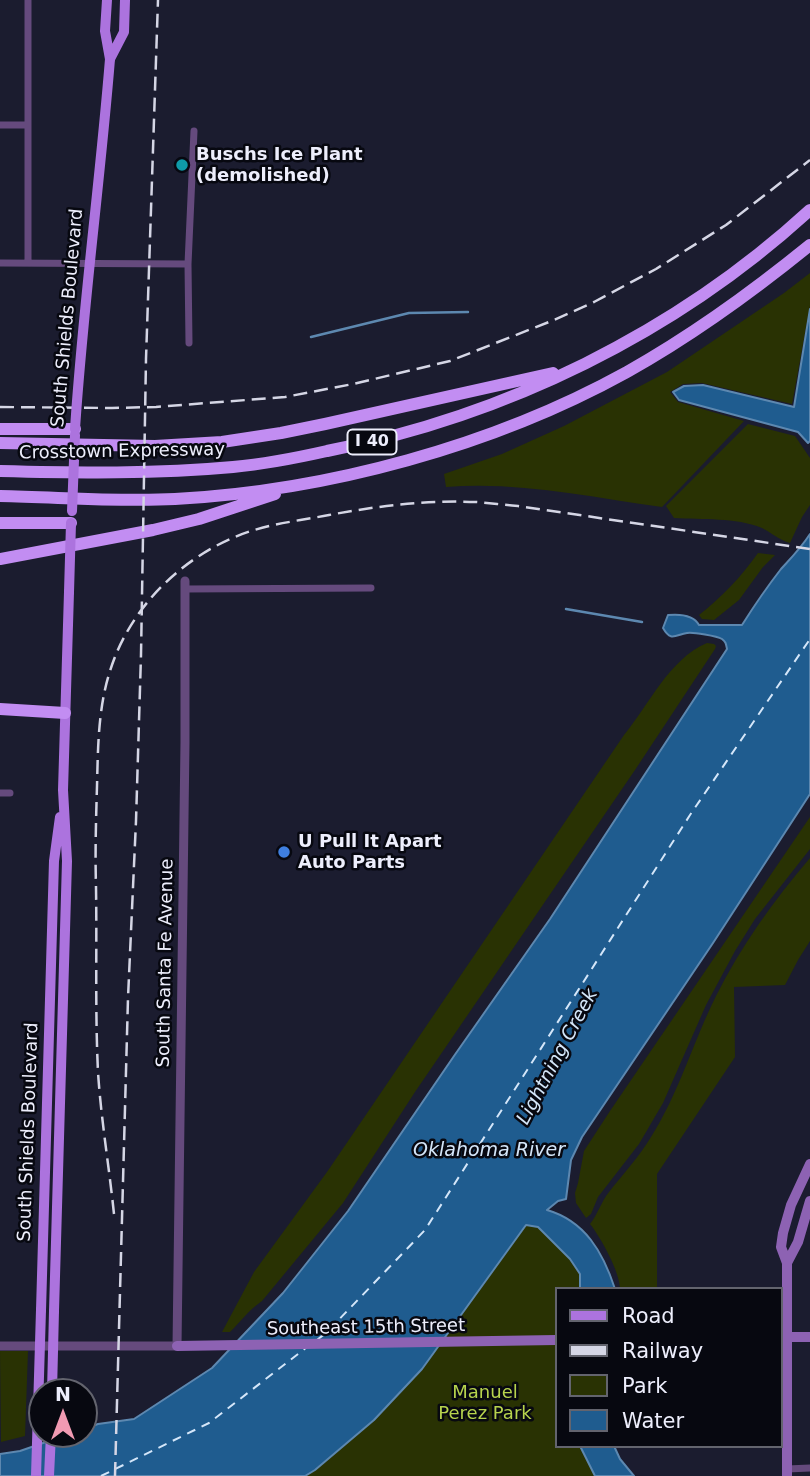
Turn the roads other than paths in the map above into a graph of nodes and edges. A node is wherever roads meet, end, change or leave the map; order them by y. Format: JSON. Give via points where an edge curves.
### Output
{"nodes":[{"id":1,"x":29,"y":0,"type":"edge"},
{"id":2,"x":107,"y":0,"type":"edge"},
{"id":3,"x":125,"y":0,"type":"edge"},
{"id":4,"x":110,"y":60,"type":"junction"},
{"id":5,"x":0,"y":125,"type":"edge"},
{"id":6,"x":28,"y":125,"type":"junction"},
{"id":7,"x":194,"y":131,"type":"dead end"},
{"id":8,"x":810,"y":210,"type":"edge"},
{"id":9,"x":810,"y":245,"type":"edge"},
{"id":10,"x":0,"y":263,"type":"edge"},
{"id":11,"x":27,"y":263,"type":"junction"},
{"id":12,"x":188,"y":264,"type":"junction"},
{"id":13,"x":189,"y":343,"type":"dead end"},
{"id":14,"x":577,"y":368,"type":"junction"},
{"id":15,"x":0,"y":429,"type":"edge"},
{"id":16,"x":75,"y":432,"type":"junction"},
{"id":17,"x":0,"y":443,"type":"edge"},
{"id":18,"x":0,"y":471,"type":"edge"},
{"id":19,"x":320,"y":480,"type":"junction"},
{"id":20,"x":0,"y":496,"type":"edge"},
{"id":21,"x":0,"y":523,"type":"edge"},
{"id":22,"x":71,"y":523,"type":"junction"},
{"id":23,"x":0,"y":559,"type":"edge"},
{"id":24,"x":185,"y":585,"type":"joint"},
{"id":25,"x":371,"y":588,"type":"dead end"},
{"id":26,"x":0,"y":709,"type":"edge"},
{"id":27,"x":65,"y":713,"type":"junction"},
{"id":28,"x":63,"y":790,"type":"junction"},
{"id":29,"x":0,"y":793,"type":"edge"},
{"id":30,"x":10,"y":793,"type":"dead end"},
{"id":31,"x":810,"y":1164,"type":"edge"},
{"id":32,"x":810,"y":1201,"type":"edge"},
{"id":33,"x":787,"y":1264,"type":"junction"},
{"id":34,"x":784,"y":1337,"type":"edge"},
{"id":35,"x":810,"y":1337,"type":"edge"},
{"id":36,"x":554,"y":1340,"type":"edge"},
{"id":37,"x":0,"y":1346,"type":"edge"},
{"id":38,"x":182,"y":1346,"type":"junction"},
{"id":39,"x":52,"y":1378,"type":"edge"},
{"id":40,"x":50,"y":1448,"type":"edge"},
{"id":41,"x":810,"y":1468,"type":"edge"},
{"id":42,"x":788,"y":1472,"type":"edge"},
{"id":43,"x":36,"y":1476,"type":"edge"},
{"id":44,"x":49,"y":1476,"type":"edge"}],
"edges":[{"from":1,"to":6,"type":"street"},
{"from":2,"to":4,"type":"main road","name":"South Shields Boulevard","via":[[105,31]]},
{"from":3,"to":4,"type":"main road","name":"South Shields Boulevard","via":[[124,32]]},
{"from":4,"to":16,"type":"main road","name":"South Shields Boulevard","bridge":true},
{"from":5,"to":6,"type":"street"},
{"from":6,"to":11,"type":"street"},
{"from":7,"to":12,"type":"street"},
{"from":8,"to":14,"type":"highway","name":"Crosstown Expressway","number":"I 40","via":[[720,283]]},
{"from":9,"to":19,"type":"highway","number":"I 40","via":[[700,328],[577,397],[452,447]]},
{"from":10,"to":11,"type":"street"},
{"from":11,"to":12,"type":"street"},
{"from":12,"to":13,"type":"street"},
{"from":14,"to":17,"type":"highway","via":[[242,439],[155,446]]},
{"from":14,"to":18,"type":"highway","name":"Crosstown Expressway","number":"I 40","via":[[455,418],[301,457],[156,472]]},
{"from":15,"to":16,"type":"highway"},
{"from":16,"to":22,"type":"main road","name":"South Shields Boulevard","bridge":true},
{"from":19,"to":20,"type":"highway","number":"I 40","via":[[176,499]]},
{"from":19,"to":23,"type":"highway","via":[[188,521]]},
{"from":21,"to":22,"type":"highway"},
{"from":22,"to":27,"type":"main road","name":"South Shields Boulevard","bridge":true},
{"from":24,"to":25,"type":"street"},
{"from":24,"to":38,"type":"street","name":"South Santa Fe Avenue"},
{"from":26,"to":27,"type":"highway"},
{"from":27,"to":28,"type":"main road","name":"South Shields Boulevard"},
{"from":28,"to":39,"type":"main road","name":"South Shields Boulevard","bridge":true,"via":[[67,861]]},
{"from":28,"to":43,"type":"main road","name":"South Shields Boulevard","bridge":true,"via":[[54,861]]},
{"from":29,"to":30,"type":"street"},
{"from":31,"to":33,"type":"main road","via":[[783,1233],[781,1247]]},
{"from":32,"to":33,"type":"main road"},
{"from":33,"to":34,"type":"main road"},
{"from":34,"to":35,"type":"main road"},
{"from":34,"to":42,"type":"main road"},
{"from":36,"to":38,"type":"main road","name":"Southeast 15th Street"},
{"from":37,"to":38,"type":"street"},
{"from":40,"to":44,"type":"main road"},
{"from":41,"to":42,"type":"street"}]}
